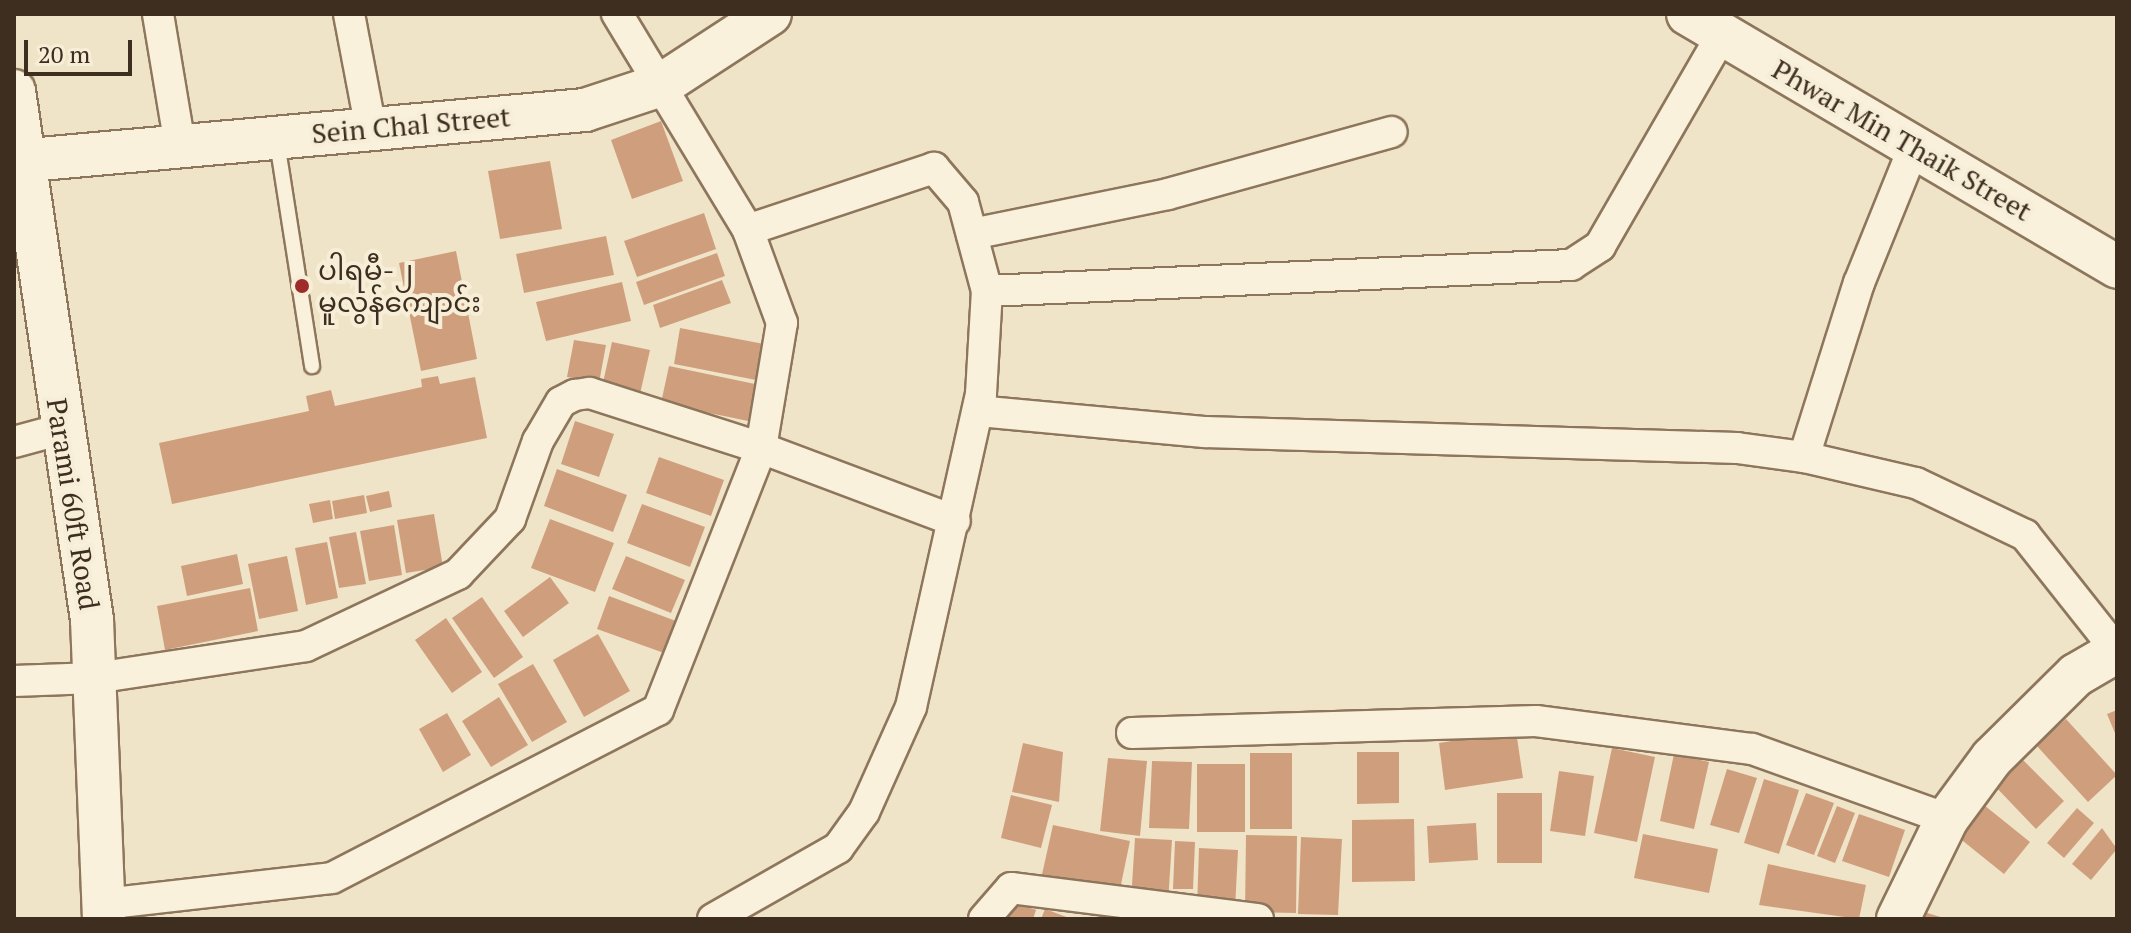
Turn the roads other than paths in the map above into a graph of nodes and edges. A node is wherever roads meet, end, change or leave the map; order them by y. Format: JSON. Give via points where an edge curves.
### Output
{"nodes":[{"id":1,"x":158,"y":14,"type":"edge"},
{"id":2,"x":349,"y":14,"type":"edge"},
{"id":3,"x":617,"y":14,"type":"edge"},
{"id":4,"x":770,"y":14,"type":"edge"},
{"id":5,"x":1705,"y":24,"type":"edge"},
{"id":6,"x":661,"y":85,"type":"junction"},
{"id":7,"x":14,"y":91,"type":"edge"},
{"id":8,"x":371,"y":129,"type":"junction"},
{"id":9,"x":1392,"y":132,"type":"dead end"},
{"id":10,"x":276,"y":137,"type":"junction"},
{"id":11,"x":180,"y":146,"type":"junction"},
{"id":12,"x":1914,"y":147,"type":"junction"},
{"id":13,"x":29,"y":160,"type":"junction"},
{"id":14,"x":748,"y":230,"type":"junction"},
{"id":15,"x":972,"y":234,"type":"junction"},
{"id":16,"x":23,"y":238,"type":"edge"},
{"id":17,"x":2117,"y":267,"type":"edge"},
{"id":18,"x":987,"y":291,"type":"junction"},
{"id":19,"x":312,"y":366,"type":"dead end"},
{"id":20,"x":978,"y":411,"type":"junction"},
{"id":21,"x":62,"y":429,"type":"junction"},
{"id":22,"x":14,"y":442,"type":"edge"},
{"id":23,"x":761,"y":448,"type":"junction"},
{"id":24,"x":1804,"y":457,"type":"junction"},
{"id":25,"x":955,"y":521,"type":"junction"},
{"id":26,"x":2117,"y":651,"type":"edge"},
{"id":27,"x":95,"y":678,"type":"junction"},
{"id":28,"x":14,"y":681,"type":"edge"},
{"id":29,"x":1132,"y":733,"type":"dead end"},
{"id":30,"x":1947,"y":819,"type":"junction"},
{"id":31,"x":104,"y":911,"type":"edge"},
{"id":32,"x":713,"y":919,"type":"edge"},
{"id":33,"x":984,"y":919,"type":"edge"},
{"id":34,"x":1258,"y":919,"type":"edge"},
{"id":35,"x":1898,"y":919,"type":"edge"}],
"edges":[{"from":1,"to":11,"type":"street"},
{"from":2,"to":8,"type":"street"},
{"from":3,"to":6,"type":"street"},
{"from":4,"to":6,"type":"street","name":"Sein Chal Street"},
{"from":5,"to":12,"type":"street","name":"Phwar Min Thaik Street"},
{"from":5,"to":18,"type":"street","via":[[1600,246],[1571,265]]},
{"from":6,"to":8,"type":"street","name":"Sein Chal Street","via":[[585,110]]},
{"from":6,"to":14,"type":"street"},
{"from":7,"to":13,"type":"street","name":"Parami 60ft Road"},
{"from":8,"to":10,"type":"street","name":"Sein Chal Street"},
{"from":9,"to":15,"type":"street","via":[[1168,194]]},
{"from":10,"to":11,"type":"street","name":"Sein Chal Street"},
{"from":10,"to":19,"type":"lane"},
{"from":11,"to":13,"type":"street","name":"Sein Chal Street"},
{"from":12,"to":17,"type":"street","name":"Phwar Min Thaik Street"},
{"from":12,"to":24,"type":"street","via":[[1859,283]]},
{"from":13,"to":16,"type":"street","name":"Parami 60ft Road"},
{"from":14,"to":15,"type":"street","via":[[934,168],[953,181]]},
{"from":14,"to":23,"type":"street","via":[[782,323]]},
{"from":15,"to":18,"type":"street"},
{"from":16,"to":21,"type":"street","name":"Parami 60ft Road"},
{"from":18,"to":20,"type":"street"},
{"from":20,"to":24,"type":"street","via":[[1205,432],[1737,448]]},
{"from":20,"to":25,"type":"street"},
{"from":21,"to":22,"type":"street"},
{"from":21,"to":27,"type":"street","name":"Parami 60ft Road"},
{"from":23,"to":25,"type":"street"},
{"from":23,"to":27,"type":"street","via":[[590,393],[575,395],[561,402],[538,441],[510,519],[458,574],[306,646]]},
{"from":23,"to":31,"type":"street","via":[[658,710],[332,878]]},
{"from":24,"to":26,"type":"street","via":[[1916,483],[2025,535]]},
{"from":25,"to":32,"type":"street","via":[[911,707],[864,812],[838,848]]},
{"from":26,"to":30,"type":"street","via":[[2076,675],[2024,721]]},
{"from":27,"to":28,"type":"street"},
{"from":27,"to":31,"type":"street","name":"Parami 60ft Road"},
{"from":29,"to":30,"type":"street","via":[[1536,721],[1752,749]]},
{"from":30,"to":35,"type":"street"},
{"from":33,"to":34,"type":"street","via":[[1011,888]]}]}
